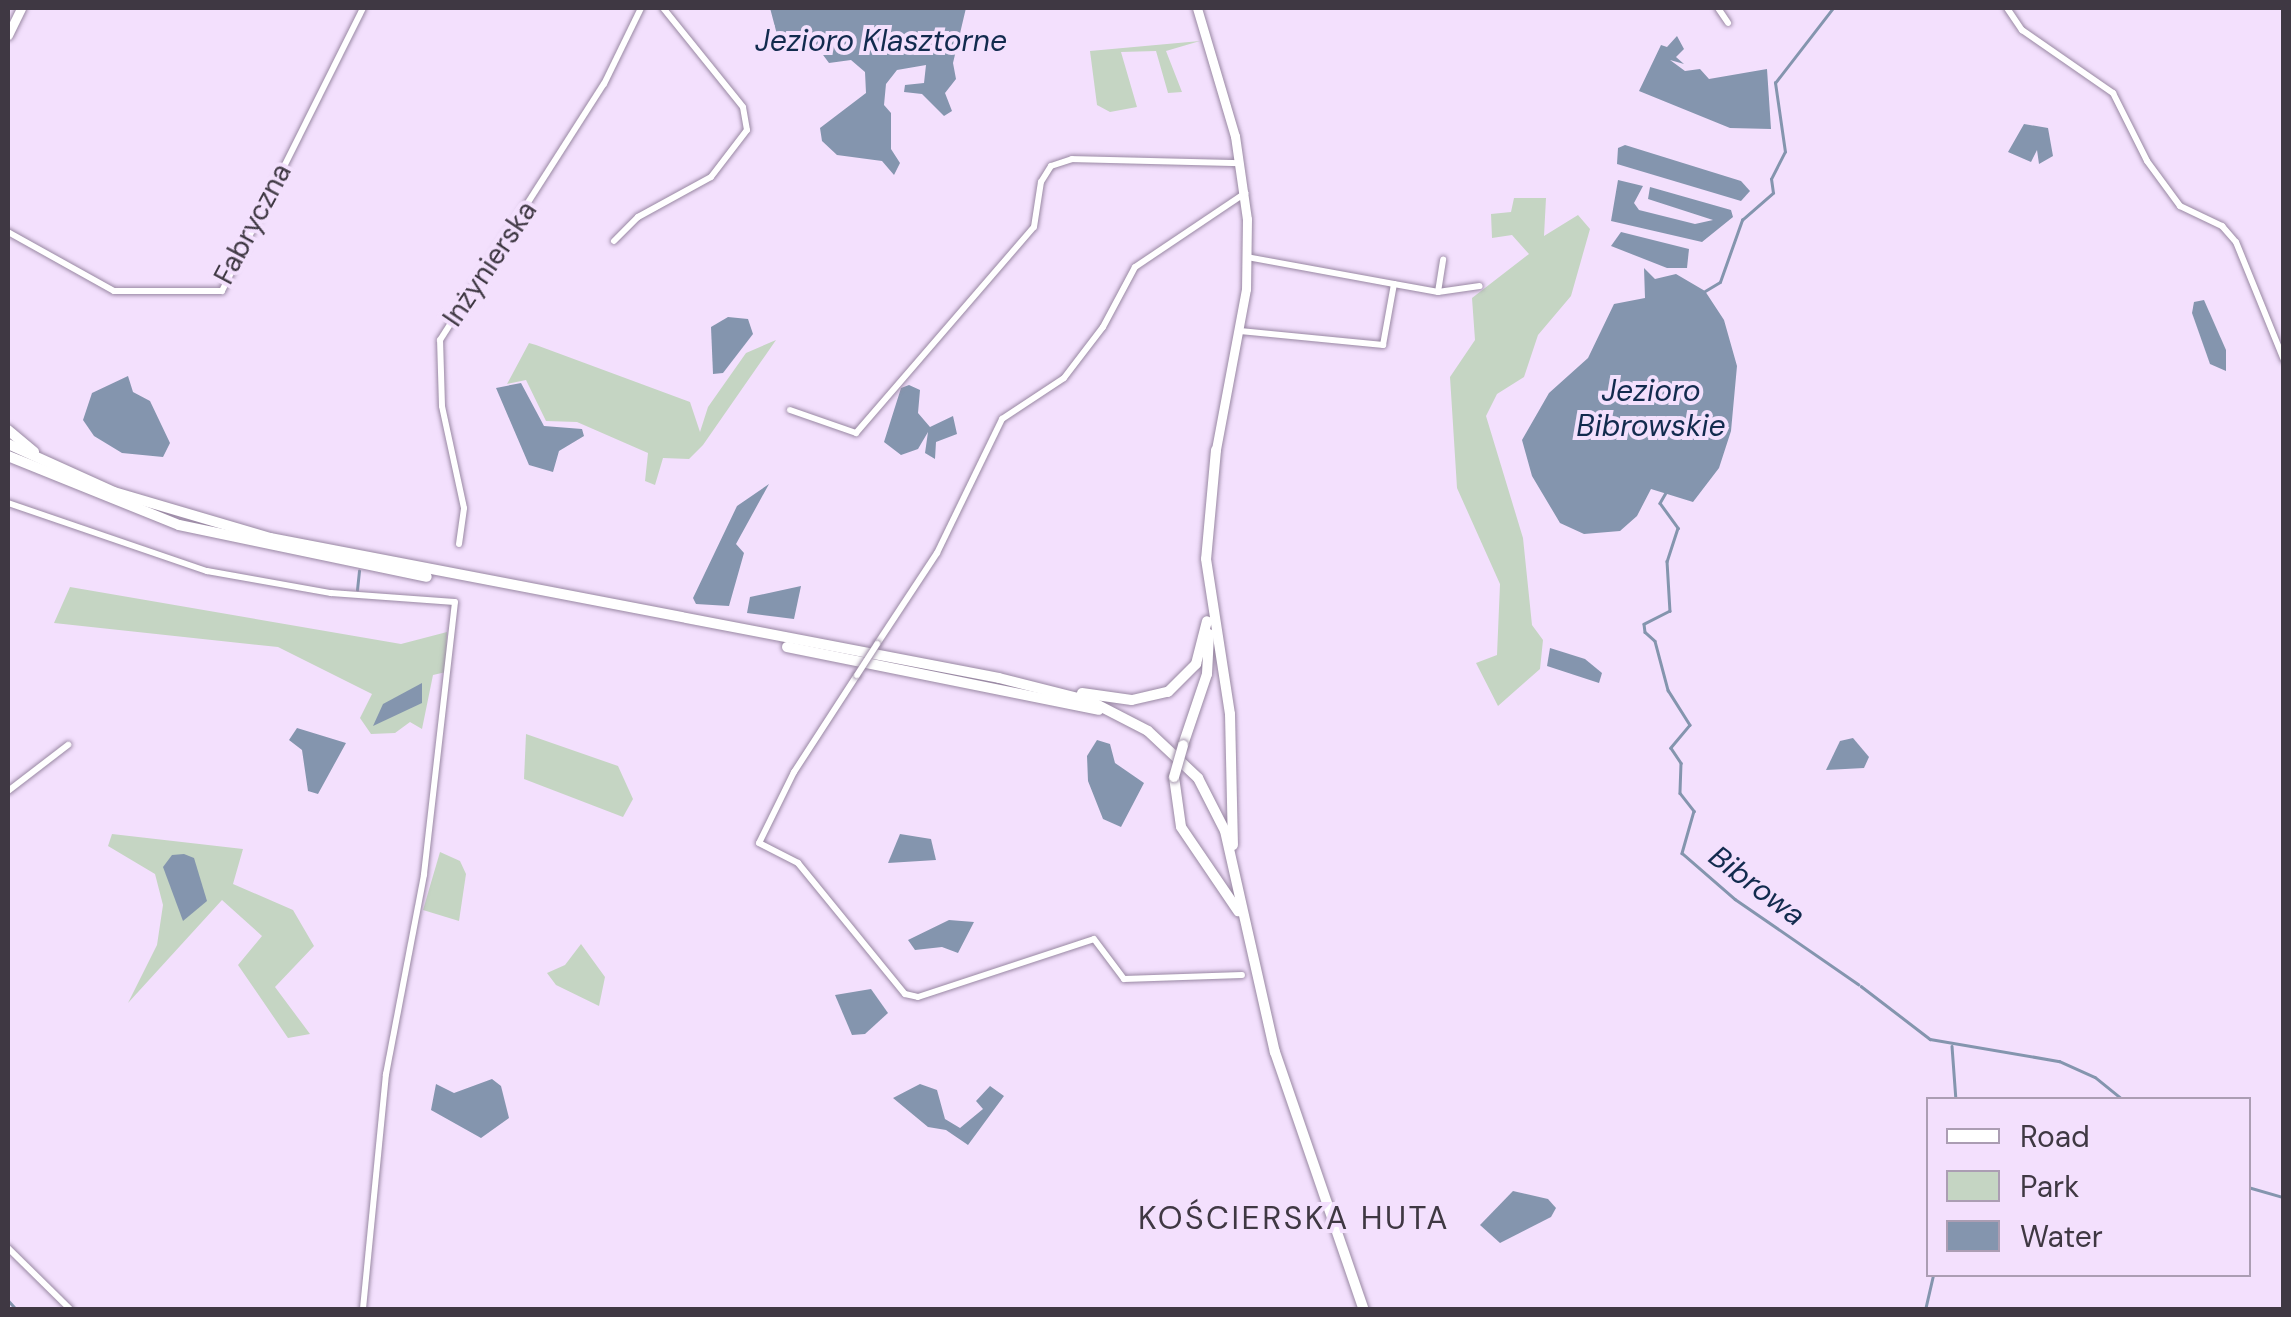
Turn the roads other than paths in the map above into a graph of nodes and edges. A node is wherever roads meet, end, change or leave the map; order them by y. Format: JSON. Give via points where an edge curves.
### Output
{"nodes":[{"id":1,"x":21,"y":8,"type":"edge"},
{"id":2,"x":362,"y":8,"type":"edge"},
{"id":3,"x":640,"y":8,"type":"edge"},
{"id":4,"x":663,"y":8,"type":"edge"},
{"id":5,"x":1197,"y":8,"type":"edge"},
{"id":6,"x":1718,"y":8,"type":"edge"},
{"id":7,"x":2006,"y":8,"type":"edge"},
{"id":8,"x":1728,"y":24,"type":"dead end"},
{"id":9,"x":8,"y":34,"type":"edge"},
{"id":10,"x":1241,"y":163,"type":"junction"},
{"id":11,"x":1245,"y":193,"type":"junction"},
{"id":12,"x":8,"y":232,"type":"edge"},
{"id":13,"x":614,"y":241,"type":"dead end"},
{"id":14,"x":1247,"y":257,"type":"junction"},
{"id":15,"x":1443,"y":260,"type":"dead end"},
{"id":16,"x":1394,"y":284,"type":"junction"},
{"id":17,"x":1480,"y":286,"type":"dead end"},
{"id":18,"x":1438,"y":292,"type":"junction"},
{"id":19,"x":1240,"y":331,"type":"junction"},
{"id":20,"x":2284,"y":360,"type":"edge"},
{"id":21,"x":790,"y":410,"type":"dead end"},
{"id":22,"x":8,"y":430,"type":"edge"},
{"id":23,"x":8,"y":444,"type":"edge"},
{"id":24,"x":1216,"y":450,"type":"junction"},
{"id":25,"x":8,"y":456,"type":"edge"},
{"id":26,"x":8,"y":464,"type":"edge"},
{"id":27,"x":58,"y":474,"type":"junction"},
{"id":28,"x":8,"y":504,"type":"edge"},
{"id":29,"x":458,"y":544,"type":"dead end"},
{"id":30,"x":1206,"y":620,"type":"junction"},
{"id":31,"x":1042,"y":688,"type":"junction"},
{"id":32,"x":1120,"y":715,"type":"junction"},
{"id":33,"x":68,"y":745,"type":"dead end"},
{"id":34,"x":8,"y":792,"type":"edge"},
{"id":35,"x":1231,"y":851,"type":"junction"},
{"id":36,"x":1243,"y":916,"type":"junction"},
{"id":37,"x":1242,"y":975,"type":"dead end"},
{"id":38,"x":8,"y":1248,"type":"edge"},
{"id":39,"x":71,"y":1310,"type":"edge"},
{"id":40,"x":364,"y":1310,"type":"edge"},
{"id":41,"x":1364,"y":1310,"type":"edge"}],
"edges":[{"from":1,"to":9,"type":"main road"},
{"from":2,"to":12,"type":"street","name":"Fabryczna","via":[[222,291],[114,290]]},
{"from":3,"to":29,"type":"street","name":"Inżynierska","via":[[604,84],[440,340],[442,406],[464,508]]},
{"from":4,"to":13,"type":"street","via":[[705,54],[748,124],[711,176],[638,217]]},
{"from":5,"to":10,"type":"main road"},
{"from":6,"to":8,"type":"street"},
{"from":7,"to":20,"type":"street","via":[[2022,30],[2112,93],[2147,161],[2180,206],[2222,226],[2236,242]]},
{"from":10,"to":11,"type":"main road"},
{"from":10,"to":21,"type":"street","via":[[1072,159],[1051,166],[1041,182],[1034,227],[856,433]]},
{"from":11,"to":14,"type":"main road"},
{"from":11,"to":37,"type":"street","bridge":true,"via":[[1136,266],[1064,378],[1002,419],[937,554],[759,843],[798,864],[905,994],[918,998],[1094,939],[1124,979]]},
{"from":14,"to":16,"type":"street"},
{"from":14,"to":19,"type":"main road"},
{"from":15,"to":18,"type":"street"},
{"from":16,"to":18,"type":"street"},
{"from":16,"to":19,"type":"street","via":[[1383,345]]},
{"from":17,"to":18,"type":"street"},
{"from":19,"to":24,"type":"main road"},
{"from":22,"to":27,"type":"main road"},
{"from":23,"to":27,"type":"main road"},
{"from":24,"to":30,"type":"main road","via":[[1202,534]]},
{"from":24,"to":35,"type":"main road","via":[[1206,560],[1230,714]]},
{"from":25,"to":27,"type":"main road"},
{"from":26,"to":27,"type":"main road"},
{"from":27,"to":31,"type":"main road","via":[[305,546]]},
{"from":27,"to":32,"type":"main road","via":[[179,525],[268,548]]},
{"from":28,"to":40,"type":"street","via":[[208,571],[332,593],[454,602],[424,875],[386,1074]]},
{"from":30,"to":31,"type":"main road","via":[[1192,670],[1160,696],[1121,700]]},
{"from":30,"to":36,"type":"main road","bridge":true,"via":[[1209,662],[1174,776],[1178,818]]},
{"from":31,"to":32,"type":"main road"},
{"from":32,"to":35,"type":"main road","via":[[1187,765],[1215,807]]},
{"from":33,"to":34,"type":"street"},
{"from":35,"to":36,"type":"main road"},
{"from":36,"to":41,"type":"main road","via":[[1280,1068]]},
{"from":38,"to":39,"type":"street"}]}
